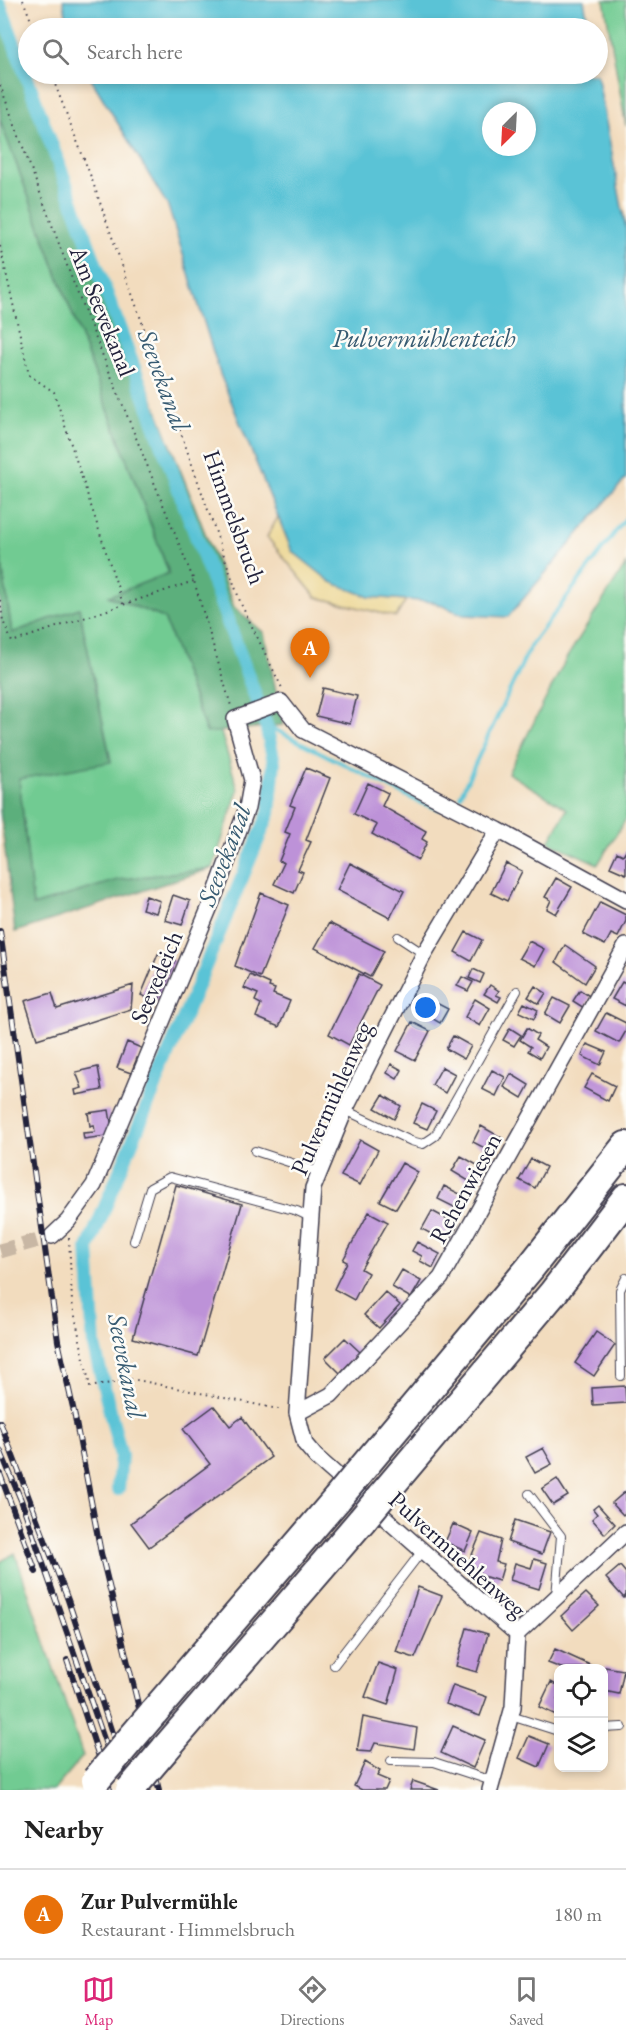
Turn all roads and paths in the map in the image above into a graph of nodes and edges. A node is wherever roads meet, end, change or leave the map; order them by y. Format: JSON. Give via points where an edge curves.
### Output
{"nodes":[{"id":1,"x":23,"y":0,"type":"edge"},
{"id":2,"x":30,"y":18,"type":"edge"},
{"id":3,"x":0,"y":84,"type":"edge"},
{"id":4,"x":55,"y":84,"type":"edge"},
{"id":5,"x":0,"y":246,"type":"edge"},
{"id":6,"x":194,"y":581,"type":"junction"},
{"id":7,"x":0,"y":600,"type":"edge"},
{"id":8,"x":123,"y":604,"type":"junction"},
{"id":9,"x":279,"y":703,"type":"junction"},
{"id":10,"x":242,"y":717,"type":"junction"},
{"id":11,"x":498,"y":830,"type":"junction"},
{"id":12,"x":626,"y":900,"type":"edge"},
{"id":13,"x":398,"y":937,"type":"dead end"},
{"id":14,"x":626,"y":946,"type":"edge"},
{"id":15,"x":424,"y":954,"type":"junction"},
{"id":16,"x":518,"y":991,"type":"dead end"},
{"id":17,"x":345,"y":1110,"type":"junction"},
{"id":18,"x":626,"y":1146,"type":"edge"},
{"id":19,"x":255,"y":1151,"type":"dead end"},
{"id":20,"x":319,"y":1172,"type":"junction"},
{"id":21,"x":626,"y":1198,"type":"edge"},
{"id":22,"x":312,"y":1218,"type":"junction"},
{"id":23,"x":68,"y":1221,"type":"junction"},
{"id":24,"x":52,"y":1236,"type":"tunnel mouth"},
{"id":25,"x":134,"y":1240,"type":"dead end"},
{"id":26,"x":626,"y":1278,"type":"edge"},
{"id":27,"x":621,"y":1376,"type":"dead end"},
{"id":28,"x":297,"y":1413,"type":"junction"},
{"id":29,"x":529,"y":1494,"type":"dead end"},
{"id":30,"x":626,"y":1532,"type":"edge"},
{"id":31,"x":422,"y":1551,"type":"junction"},
{"id":32,"x":555,"y":1598,"type":"junction"},
{"id":33,"x":517,"y":1634,"type":"junction"},
{"id":34,"x":334,"y":1665,"type":"dead end"},
{"id":35,"x":511,"y":1716,"type":"junction"},
{"id":36,"x":622,"y":1726,"type":"dead end"},
{"id":37,"x":608,"y":1727,"type":"edge"},
{"id":38,"x":554,"y":1730,"type":"edge"},
{"id":39,"x":391,"y":1761,"type":"dead end"},
{"id":40,"x":92,"y":1785,"type":"edge"},
{"id":41,"x":491,"y":1785,"type":"edge"},
{"id":42,"x":130,"y":1790,"type":"edge"}],
"edges":[{"from":1,"to":2,"type":"path"},
{"from":3,"to":6,"type":"path","name":"Am Seevekanal","via":[[75,287]]},
{"from":4,"to":9,"type":"path","name":"Himmelsbruch","via":[[242,604],[282,685]]},
{"from":5,"to":8,"type":"path","via":[[29,375],[54,392]]},
{"from":6,"to":8,"type":"path"},
{"from":6,"to":10,"type":"path","name":"Am Seevekanal"},
{"from":7,"to":8,"type":"path","via":[[12,642]]},
{"from":9,"to":10,"type":"street"},
{"from":9,"to":11,"type":"street","via":[[303,730]]},
{"from":10,"to":23,"type":"street","name":"Seevedeich","via":[[252,780],[247,808],[94,1185]]},
{"from":11,"to":12,"type":"street"},
{"from":11,"to":15,"type":"street","name":"Pulvermühlenweg"},
{"from":13,"to":15,"type":"lane"},
{"from":14,"to":28,"type":"street","name":"Rehenwiesen","via":[[441,1278],[331,1395]]},
{"from":15,"to":17,"type":"street","name":"Pulvermühlenweg"},
{"from":16,"to":17,"type":"lane","via":[[435,1137],[423,1144],[411,1141]]},
{"from":17,"to":20,"type":"street","name":"Pulvermühlenweg"},
{"from":18,"to":40,"type":"highway","bridge":true,"via":[[530,1268],[337,1499]]},
{"from":19,"to":20,"type":"lane"},
{"from":20,"to":22,"type":"street","name":"Pulvermühlenweg","via":[[313,1188]]},
{"from":21,"to":42,"type":"highway","bridge":true,"via":[[553,1293]]},
{"from":22,"to":25,"type":"lane","via":[[170,1177],[150,1188]]},
{"from":22,"to":28,"type":"street","name":"Pulvermühlenweg"},
{"from":23,"to":24,"type":"street","name":"Seevedeich"},
{"from":23,"to":28,"type":"path","via":[[72,1302],[90,1387],[132,1379]]},
{"from":26,"to":27,"type":"lane","via":[[620,1290]]},
{"from":28,"to":31,"type":"street","name":"Pulvermuehlenweg","via":[[305,1444],[316,1457]]},
{"from":29,"to":32,"type":"lane","via":[[561,1536]]},
{"from":30,"to":32,"type":"street"},
{"from":31,"to":33,"type":"street","name":"Pulvermuehlenweg"},
{"from":31,"to":34,"type":"lane"},
{"from":32,"to":33,"type":"street"},
{"from":33,"to":35,"type":"street","name":"Pulvermuehlenweg"},
{"from":35,"to":38,"type":"lane"},
{"from":35,"to":41,"type":"street","name":"Pulvermuehlenweg"},
{"from":36,"to":37,"type":"lane"},
{"from":39,"to":41,"type":"lane","via":[[434,1762]]}]}
